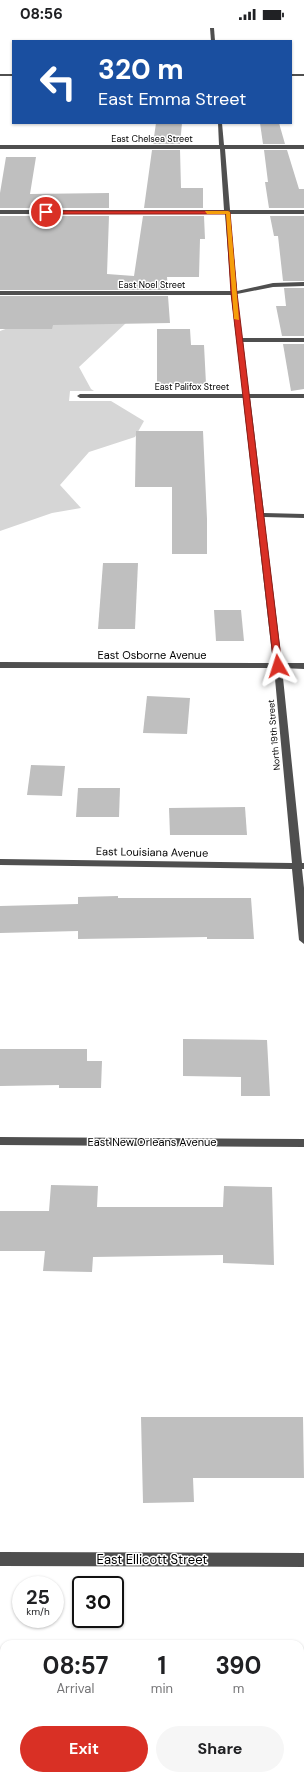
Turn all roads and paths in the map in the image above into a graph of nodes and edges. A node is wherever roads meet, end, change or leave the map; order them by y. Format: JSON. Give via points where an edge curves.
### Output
{"nodes":[{"id":1,"x":212,"y":28,"type":"edge"},
{"id":2,"x":213,"y":40,"type":"edge"},
{"id":3,"x":0,"y":75,"type":"edge"},
{"id":4,"x":12,"y":75,"type":"edge"},
{"id":5,"x":292,"y":76,"type":"edge"},
{"id":6,"x":304,"y":76,"type":"edge"},
{"id":7,"x":220,"y":124,"type":"edge"},
{"id":8,"x":0,"y":147,"type":"edge"},
{"id":9,"x":222,"y":147,"type":"junction"},
{"id":10,"x":304,"y":147,"type":"edge"},
{"id":11,"x":0,"y":212,"type":"edge"},
{"id":12,"x":228,"y":212,"type":"junction"},
{"id":13,"x":304,"y":212,"type":"edge"},
{"id":14,"x":304,"y":284,"type":"edge"},
{"id":15,"x":0,"y":293,"type":"edge"},
{"id":16,"x":234,"y":293,"type":"junction"},
{"id":17,"x":240,"y":340,"type":"junction"},
{"id":18,"x":304,"y":340,"type":"edge"},
{"id":19,"x":80,"y":396,"type":"dead end"},
{"id":20,"x":247,"y":396,"type":"junction"},
{"id":21,"x":304,"y":396,"type":"edge"},
{"id":22,"x":261,"y":515,"type":"junction"},
{"id":23,"x":304,"y":516,"type":"edge"},
{"id":24,"x":0,"y":665,"type":"edge"},
{"id":25,"x":278,"y":666,"type":"junction"},
{"id":26,"x":304,"y":666,"type":"edge"},
{"id":27,"x":0,"y":862,"type":"edge"},
{"id":28,"x":300,"y":866,"type":"edge"},
{"id":29,"x":304,"y":940,"type":"edge"},
{"id":30,"x":0,"y":1141,"type":"edge"},
{"id":31,"x":304,"y":1143,"type":"edge"},
{"id":32,"x":0,"y":1559,"type":"edge"},
{"id":33,"x":304,"y":1560,"type":"edge"}],
"edges":[{"from":1,"to":2,"type":"street"},
{"from":3,"to":4,"type":"street"},
{"from":5,"to":6,"type":"street"},
{"from":7,"to":9,"type":"street","name":"North 19th Street"},
{"from":8,"to":9,"type":"street","name":"East Chelsea Street"},
{"from":9,"to":10,"type":"street","name":"East Chelsea Street"},
{"from":9,"to":12,"type":"street","name":"North 19th Street"},
{"from":11,"to":12,"type":"street"},
{"from":12,"to":13,"type":"street"},
{"from":12,"to":16,"type":"street","name":"North 19th Street"},
{"from":14,"to":16,"type":"street","name":"East Noel Street","via":[[273,285]]},
{"from":15,"to":16,"type":"street","name":"East Noel Street"},
{"from":16,"to":17,"type":"street","name":"North 19th Street"},
{"from":17,"to":18,"type":"street"},
{"from":17,"to":20,"type":"street","name":"North 19th Street"},
{"from":19,"to":20,"type":"street","name":"East Palifox Street"},
{"from":20,"to":21,"type":"street","name":"East Palifox Street"},
{"from":20,"to":22,"type":"street","name":"North 19th Street"},
{"from":22,"to":23,"type":"street"},
{"from":22,"to":25,"type":"street","name":"North 19th Street"},
{"from":24,"to":25,"type":"street","name":"East Osborne Avenue"},
{"from":25,"to":26,"type":"street","name":"East Osborne Avenue"},
{"from":25,"to":28,"type":"street","name":"North 19th Street"},
{"from":27,"to":28,"type":"street","name":"East Louisiana Avenue"},
{"from":28,"to":29,"type":"street","name":"North 19th Street"},
{"from":30,"to":31,"type":"street","name":"East New Orleans Avenue"},
{"from":32,"to":33,"type":"street","name":"East Ellicott Street"}]}
